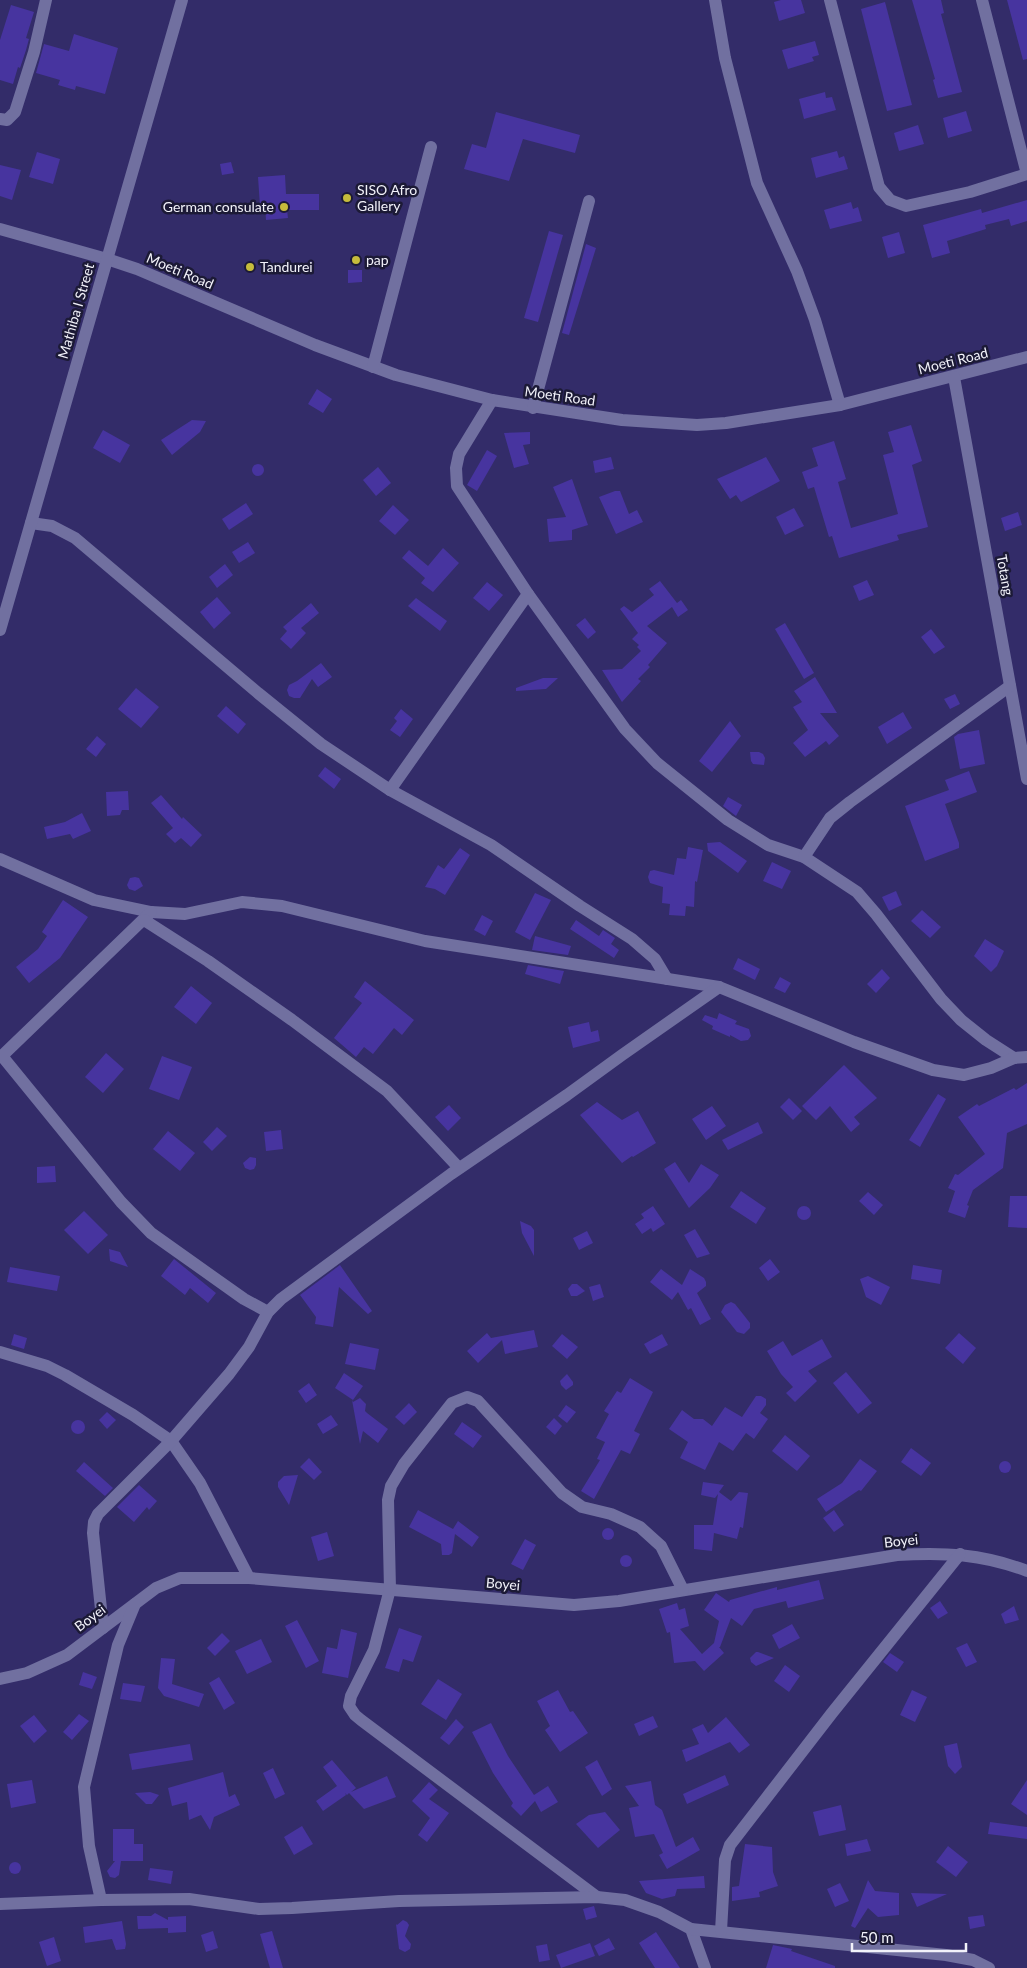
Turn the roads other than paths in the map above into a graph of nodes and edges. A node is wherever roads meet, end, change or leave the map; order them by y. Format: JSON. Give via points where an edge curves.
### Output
{"nodes":[{"id":1,"x":46,"y":0,"type":"edge"},
{"id":2,"x":182,"y":0,"type":"edge"},
{"id":3,"x":716,"y":0,"type":"edge"},
{"id":4,"x":830,"y":0,"type":"edge"},
{"id":5,"x":982,"y":0,"type":"edge"},
{"id":6,"x":0,"y":119,"type":"edge"},
{"id":7,"x":431,"y":147,"type":"dead end"},
{"id":8,"x":1027,"y":174,"type":"edge"},
{"id":9,"x":589,"y":201,"type":"dead end"},
{"id":10,"x":0,"y":229,"type":"edge"},
{"id":11,"x":107,"y":259,"type":"junction"},
{"id":12,"x":1027,"y":357,"type":"edge"},
{"id":13,"x":373,"y":368,"type":"junction"},
{"id":14,"x":954,"y":377,"type":"junction"},
{"id":15,"x":492,"y":400,"type":"junction"},
{"id":16,"x":840,"y":405,"type":"junction"},
{"id":17,"x":533,"y":408,"type":"junction"},
{"id":18,"x":31,"y":523,"type":"junction"},
{"id":19,"x":528,"y":594,"type":"junction"},
{"id":20,"x":0,"y":630,"type":"edge"},
{"id":21,"x":1010,"y":686,"type":"junction"},
{"id":22,"x":1027,"y":779,"type":"edge"},
{"id":23,"x":390,"y":790,"type":"junction"},
{"id":24,"x":804,"y":857,"type":"junction"},
{"id":25,"x":0,"y":859,"type":"edge"},
{"id":26,"x":147,"y":916,"type":"junction"},
{"id":27,"x":666,"y":979,"type":"junction"},
{"id":28,"x":719,"y":987,"type":"junction"},
{"id":29,"x":1,"y":1058,"type":"edge"},
{"id":30,"x":1021,"y":1058,"type":"edge"},
{"id":31,"x":459,"y":1168,"type":"junction"},
{"id":32,"x":268,"y":1312,"type":"junction"},
{"id":33,"x":0,"y":1352,"type":"edge"},
{"id":34,"x":171,"y":1441,"type":"junction"},
{"id":35,"x":960,"y":1554,"type":"junction"},
{"id":36,"x":1027,"y":1571,"type":"edge"},
{"id":37,"x":248,"y":1578,"type":"junction"},
{"id":38,"x":390,"y":1589,"type":"junction"},
{"id":39,"x":683,"y":1590,"type":"junction"},
{"id":40,"x":135,"y":1603,"type":"junction"},
{"id":41,"x":103,"y":1628,"type":"junction"},
{"id":42,"x":0,"y":1679,"type":"edge"},
{"id":43,"x":597,"y":1897,"type":"junction"},
{"id":44,"x":101,"y":1900,"type":"junction"},
{"id":45,"x":0,"y":1904,"type":"edge"},
{"id":46,"x":691,"y":1929,"type":"junction"},
{"id":47,"x":721,"y":1931,"type":"junction"},
{"id":48,"x":705,"y":1968,"type":"edge"},
{"id":49,"x":989,"y":1968,"type":"edge"}],
"edges":[{"from":1,"to":6,"type":"street","via":[[15,112],[7,120]]},
{"from":2,"to":11,"type":"street","name":"Mathiba I Street"},
{"from":3,"to":16,"type":"street","via":[[725,58],[757,183],[797,271]]},
{"from":4,"to":8,"type":"street","via":[[879,187],[890,200],[906,206],[970,192]]},
{"from":5,"to":8,"type":"street"},
{"from":7,"to":13,"type":"street"},
{"from":9,"to":17,"type":"street"},
{"from":10,"to":11,"type":"street","name":"Moeti Road"},
{"from":11,"to":13,"type":"street","name":"Moeti Road"},
{"from":11,"to":18,"type":"street","name":"Mathiba I Street"},
{"from":12,"to":14,"type":"street","name":"Moeti Road"},
{"from":13,"to":15,"type":"street","name":"Moeti Road"},
{"from":14,"to":16,"type":"street","name":"Moeti Road"},
{"from":14,"to":21,"type":"street","name":"Totang"},
{"from":15,"to":17,"type":"street","name":"Moeti Road"},
{"from":15,"to":19,"type":"street","via":[[459,454],[457,486]]},
{"from":16,"to":17,"type":"street","name":"Moeti Road","via":[[696,425],[622,420]]},
{"from":18,"to":20,"type":"street","name":"Mathiba I Street"},
{"from":18,"to":23,"type":"street","via":[[52,526],[75,538],[321,744]]},
{"from":19,"to":23,"type":"street"},
{"from":19,"to":24,"type":"street","via":[[625,729],[657,763],[728,820],[768,845]]},
{"from":21,"to":22,"type":"street","name":"Totang"},
{"from":21,"to":24,"type":"street","via":[[830,818]]},
{"from":23,"to":27,"type":"street","via":[[491,845],[632,939],[654,960]]},
{"from":24,"to":30,"type":"street","via":[[857,892],[940,999],[961,1020],[986,1040]]},
{"from":25,"to":26,"type":"street","via":[[94,900]]},
{"from":26,"to":27,"type":"street","via":[[186,914],[242,902],[282,906],[425,941]]},
{"from":26,"to":29,"type":"street"},
{"from":26,"to":31,"type":"street","via":[[387,1091]]},
{"from":27,"to":28,"type":"street"},
{"from":28,"to":30,"type":"street","via":[[933,1070],[964,1075]]},
{"from":28,"to":31,"type":"street"},
{"from":29,"to":32,"type":"street","via":[[105,1184],[151,1233],[244,1299]]},
{"from":31,"to":32,"type":"street","via":[[281,1299]]},
{"from":32,"to":34,"type":"street","via":[[234,1367]]},
{"from":33,"to":34,"type":"street","via":[[48,1366]]},
{"from":34,"to":37,"type":"street","via":[[200,1482]]},
{"from":34,"to":41,"type":"street","via":[[105,1506],[94,1522]]},
{"from":35,"to":36,"type":"street","name":"Boyei","via":[[987,1558]]},
{"from":35,"to":39,"type":"street","name":"Boyei","via":[[897,1555]]},
{"from":35,"to":47,"type":"street","via":[[730,1845],[725,1860]]},
{"from":37,"to":38,"type":"street","name":"Boyei"},
{"from":37,"to":40,"type":"street","name":"Boyei","via":[[180,1578],[156,1588]]},
{"from":38,"to":39,"type":"street","name":"Boyei","via":[[574,1605]]},
{"from":38,"to":39,"type":"street","via":[[388,1500],[391,1486],[404,1464],[452,1403],[467,1397],[478,1401],[562,1493],[582,1507],[611,1514],[640,1527],[662,1546]]},
{"from":38,"to":43,"type":"street","via":[[374,1650],[351,1696],[349,1706],[355,1716]]},
{"from":40,"to":41,"type":"street","name":"Boyei"},
{"from":40,"to":44,"type":"street","via":[[118,1645],[84,1787],[89,1846]]},
{"from":41,"to":42,"type":"street","name":"Boyei","via":[[67,1655],[27,1673]]},
{"from":43,"to":44,"type":"street","via":[[399,1901],[259,1909],[188,1900]]},
{"from":43,"to":46,"type":"street","via":[[625,1900],[659,1912]]},
{"from":44,"to":45,"type":"street"},
{"from":46,"to":47,"type":"street"},
{"from":46,"to":48,"type":"street"},
{"from":47,"to":49,"type":"street","via":[[946,1955],[973,1960]]}]}
